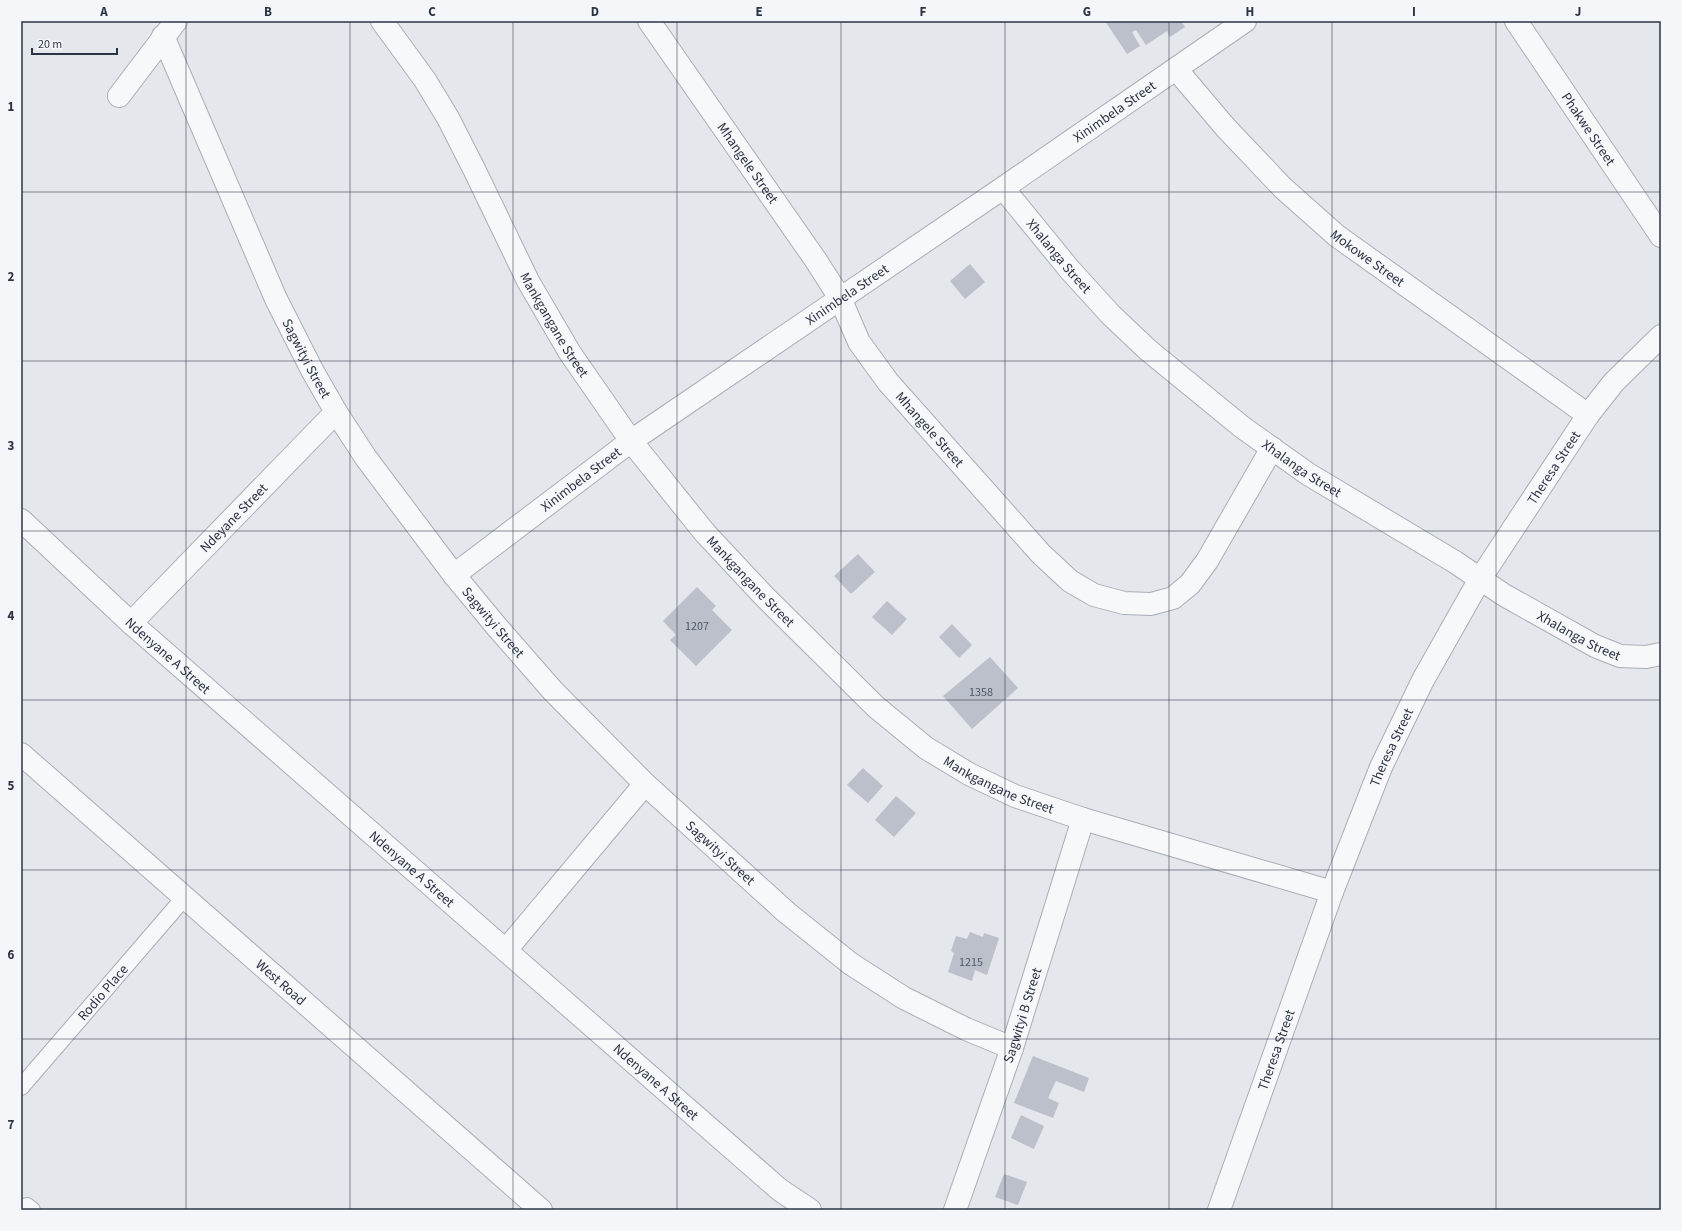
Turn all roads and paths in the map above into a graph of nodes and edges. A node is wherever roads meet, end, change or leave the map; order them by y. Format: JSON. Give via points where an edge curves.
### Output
{"nodes":[{"id":1,"x":382,"y":21,"type":"edge"},
{"id":2,"x":649,"y":21,"type":"edge"},
{"id":3,"x":1244,"y":21,"type":"edge"},
{"id":4,"x":1516,"y":21,"type":"edge"},
{"id":5,"x":170,"y":29,"type":"edge"},
{"id":6,"x":1176,"y":69,"type":"junction"},
{"id":7,"x":119,"y":96,"type":"dead end"},
{"id":8,"x":1003,"y":188,"type":"junction"},
{"id":9,"x":1661,"y":236,"type":"edge"},
{"id":10,"x":840,"y":298,"type":"junction"},
{"id":11,"x":1661,"y":336,"type":"edge"},
{"id":12,"x":336,"y":412,"type":"junction"},
{"id":13,"x":1588,"y":415,"type":"junction"},
{"id":14,"x":631,"y":441,"type":"junction"},
{"id":15,"x":1272,"y":448,"type":"junction"},
{"id":16,"x":21,"y":520,"type":"edge"},
{"id":17,"x":454,"y":575,"type":"junction"},
{"id":18,"x":1480,"y":579,"type":"junction"},
{"id":19,"x":130,"y":623,"type":"junction"},
{"id":20,"x":1661,"y":654,"type":"edge"},
{"id":21,"x":21,"y":754,"type":"edge"},
{"id":22,"x":645,"y":784,"type":"junction"},
{"id":23,"x":1083,"y":819,"type":"junction"},
{"id":24,"x":1332,"y":892,"type":"junction"},
{"id":25,"x":184,"y":898,"type":"junction"},
{"id":26,"x":506,"y":950,"type":"junction"},
{"id":27,"x":1012,"y":1048,"type":"junction"},
{"id":28,"x":21,"y":1087,"type":"edge"},
{"id":29,"x":21,"y":1208,"type":"edge"},
{"id":30,"x":32,"y":1210,"type":"edge"},
{"id":31,"x":541,"y":1210,"type":"edge"},
{"id":32,"x":810,"y":1210,"type":"edge"},
{"id":33,"x":955,"y":1210,"type":"edge"},
{"id":34,"x":1219,"y":1210,"type":"edge"}],
"edges":[{"from":1,"to":14,"type":"street","name":"Mankgangane Street","via":[[425,80],[448,118],[528,281],[570,353]]},
{"from":2,"to":10,"type":"street","name":"Mhangele Street","via":[[816,258]]},
{"from":3,"to":6,"type":"street","name":"Xinimbela Street"},
{"from":4,"to":9,"type":"street","name":"Phakwe Street"},
{"from":5,"to":7,"type":"street"},
{"from":5,"to":12,"type":"street","name":"Sagwityi Street","via":[[276,299]]},
{"from":6,"to":8,"type":"street","name":"Xinimbela Street"},
{"from":6,"to":13,"type":"street","name":"Mokowe Street","via":[[1226,128],[1283,188],[1336,236]]},
{"from":8,"to":10,"type":"street","name":"Xinimbela Street"},
{"from":8,"to":15,"type":"street","name":"Xhalanga Street","via":[[1070,270],[1111,315],[1190,386]]},
{"from":10,"to":14,"type":"street","name":"Xinimbela Street"},
{"from":10,"to":15,"type":"street","name":"Mhangele Street","via":[[859,342],[888,382],[1041,554],[1070,581],[1094,595],[1124,603],[1151,604],[1173,598],[1190,584],[1207,561]]},
{"from":11,"to":13,"type":"street","name":"Theresa Street","via":[[1614,382]]},
{"from":12,"to":17,"type":"street","name":"Sagwityi Street","via":[[366,458]]},
{"from":12,"to":19,"type":"street","name":"Ndeyane Street"},
{"from":13,"to":18,"type":"street","name":"Theresa Street"},
{"from":14,"to":17,"type":"street","name":"Xinimbela Street"},
{"from":14,"to":23,"type":"street","name":"Mankgangane Street","via":[[706,533],[758,590],[876,706],[926,748],[969,774],[1015,796]]},
{"from":15,"to":18,"type":"street","name":"Xhalanga Street","via":[[1308,474]]},
{"from":16,"to":19,"type":"street","name":"Ndenyane A Street"},
{"from":17,"to":22,"type":"street","name":"Sagwityi Street","via":[[553,691]]},
{"from":18,"to":20,"type":"street","name":"Xhalanga Street","via":[[1595,646],[1620,656],[1646,657]]},
{"from":18,"to":24,"type":"street","name":"Theresa Street","via":[[1423,680],[1381,767]]},
{"from":19,"to":26,"type":"street","name":"Ndenyane A Street"},
{"from":21,"to":25,"type":"street","name":"West Road"},
{"from":22,"to":26,"type":"street"},
{"from":22,"to":27,"type":"street","name":"Sagwityi Street","via":[[786,912],[851,964],[904,998],[966,1029]]},
{"from":23,"to":24,"type":"street","name":"Mankgangane Street"},
{"from":23,"to":27,"type":"street","name":"Sagwityi B Street"},
{"from":24,"to":34,"type":"street","name":"Theresa Street"},
{"from":25,"to":28,"type":"lane","name":"Rodio Place"},
{"from":25,"to":31,"type":"street","name":"West Road"},
{"from":26,"to":32,"type":"street","name":"Ndenyane A Street","via":[[780,1190]]},
{"from":27,"to":33,"type":"street","name":"Sagwityi B Street"},
{"from":29,"to":30,"type":"lane","via":[[27,1206]]}]}
